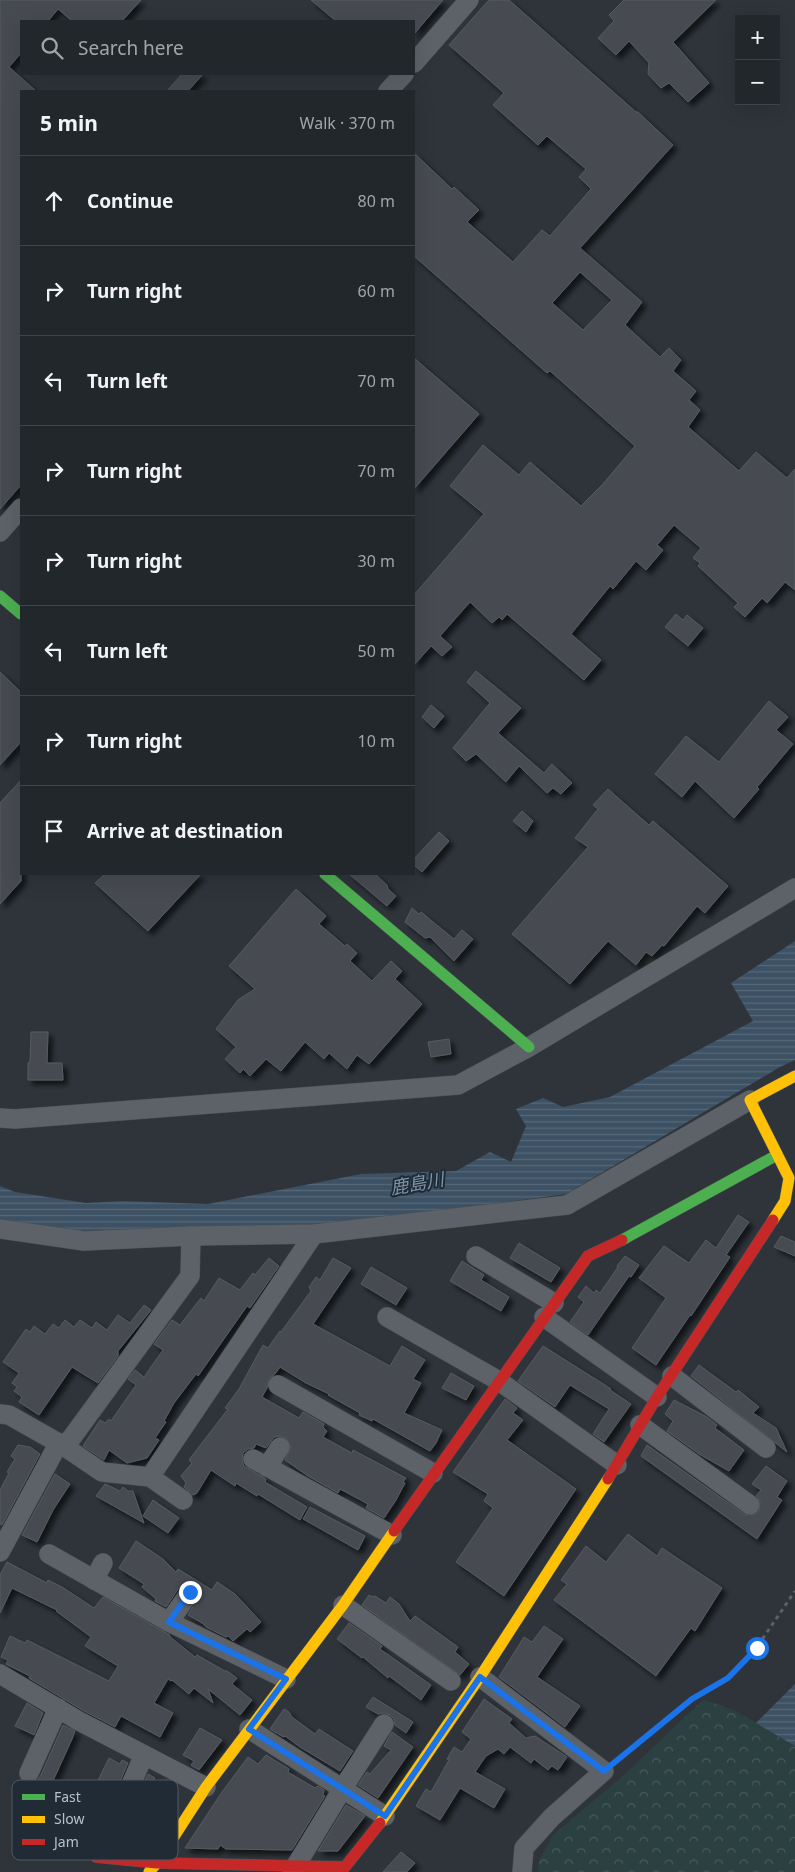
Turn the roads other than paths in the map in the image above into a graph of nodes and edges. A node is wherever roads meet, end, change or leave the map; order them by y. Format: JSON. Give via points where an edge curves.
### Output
{"nodes":[{"id":1,"x":469,"y":0,"type":"edge"},
{"id":2,"x":415,"y":61,"type":"edge"},
{"id":3,"x":403,"y":75,"type":"edge"},
{"id":4,"x":389,"y":90,"type":"edge"},
{"id":5,"x":20,"y":509,"type":"edge"},
{"id":6,"x":0,"y":532,"type":"edge"},
{"id":7,"x":0,"y":596,"type":"edge"},
{"id":8,"x":20,"y":613,"type":"edge"},
{"id":9,"x":326,"y":875,"type":"edge"},
{"id":10,"x":795,"y":888,"type":"edge"},
{"id":11,"x":528,"y":1047,"type":"junction"},
{"id":12,"x":795,"y":1076,"type":"edge"},
{"id":13,"x":750,"y":1100,"type":"junction"},
{"id":14,"x":0,"y":1118,"type":"edge"},
{"id":15,"x":777,"y":1155,"type":"junction"},
{"id":16,"x":0,"y":1229,"type":"edge"},
{"id":17,"x":314,"y":1234,"type":"junction"},
{"id":18,"x":191,"y":1236,"type":"junction"},
{"id":19,"x":476,"y":1256,"type":"dead end"},
{"id":20,"x":549,"y":1310,"type":"junction"},
{"id":21,"x":388,"y":1318,"type":"dead end"},
{"id":22,"x":672,"y":1376,"type":"junction"},
{"id":23,"x":499,"y":1381,"type":"junction"},
{"id":24,"x":278,"y":1384,"type":"dead end"},
{"id":25,"x":657,"y":1397,"type":"junction"},
{"id":26,"x":0,"y":1414,"type":"edge"},
{"id":27,"x":640,"y":1425,"type":"junction"},
{"id":28,"x":62,"y":1444,"type":"junction"},
{"id":29,"x":280,"y":1447,"type":"dead end"},
{"id":30,"x":766,"y":1448,"type":"dead end"},
{"id":31,"x":617,"y":1465,"type":"junction"},
{"id":32,"x":433,"y":1473,"type":"junction"},
{"id":33,"x":150,"y":1477,"type":"junction"},
{"id":34,"x":183,"y":1500,"type":"dead end"},
{"id":35,"x":750,"y":1505,"type":"dead end"},
{"id":36,"x":392,"y":1534,"type":"junction"},
{"id":37,"x":0,"y":1552,"type":"edge"},
{"id":38,"x":49,"y":1554,"type":"dead end"},
{"id":39,"x":190,"y":1592,"type":"dead end"},
{"id":40,"x":343,"y":1605,"type":"junction"},
{"id":41,"x":169,"y":1622,"type":"junction"},
{"id":42,"x":0,"y":1674,"type":"edge"},
{"id":43,"x":480,"y":1677,"type":"junction"},
{"id":44,"x":286,"y":1679,"type":"junction"},
{"id":45,"x":451,"y":1681,"type":"dead end"},
{"id":46,"x":58,"y":1708,"type":"junction"},
{"id":47,"x":384,"y":1724,"type":"dead end"},
{"id":48,"x":249,"y":1729,"type":"junction"},
{"id":49,"x":144,"y":1755,"type":"junction"},
{"id":50,"x":29,"y":1772,"type":"dead end"},
{"id":51,"x":133,"y":1780,"type":"edge"},
{"id":52,"x":206,"y":1787,"type":"junction"},
{"id":53,"x":343,"y":1788,"type":"junction"},
{"id":54,"x":385,"y":1816,"type":"junction"},
{"id":55,"x":178,"y":1830,"type":"edge"},
{"id":56,"x":112,"y":1860,"type":"edge"},
{"id":57,"x":153,"y":1868,"type":"edge"},
{"id":58,"x":293,"y":1870,"type":"edge"},
{"id":59,"x":522,"y":1872,"type":"edge"}],
"edges":[{"from":1,"to":2,"type":"street"},
{"from":3,"to":4,"type":"street"},
{"from":5,"to":6,"type":"street"},
{"from":7,"to":8,"type":"street"},
{"from":9,"to":11,"type":"street"},
{"from":10,"to":11,"type":"street"},
{"from":11,"to":14,"type":"street","via":[[458,1086]]},
{"from":12,"to":13,"type":"street"},
{"from":13,"to":15,"type":"street"},
{"from":13,"to":17,"type":"street","via":[[568,1205]]},
{"from":15,"to":20,"type":"street","via":[[616,1244],[588,1256]]},
{"from":15,"to":22,"type":"street","via":[[789,1178],[785,1202]]},
{"from":16,"to":18,"type":"street","via":[[84,1241]]},
{"from":17,"to":18,"type":"street"},
{"from":17,"to":33,"type":"street"},
{"from":18,"to":28,"type":"street","via":[[190,1276],[70,1440]]},
{"from":19,"to":20,"type":"street"},
{"from":20,"to":23,"type":"street"},
{"from":20,"to":25,"type":"street"},
{"from":21,"to":23,"type":"street"},
{"from":22,"to":25,"type":"street"},
{"from":22,"to":30,"type":"street"},
{"from":23,"to":31,"type":"street"},
{"from":23,"to":32,"type":"street"},
{"from":24,"to":32,"type":"street"},
{"from":25,"to":27,"type":"street"},
{"from":26,"to":28,"type":"street","via":[[9,1415]]},
{"from":27,"to":31,"type":"street"},
{"from":27,"to":35,"type":"street","via":[[737,1487]]},
{"from":28,"to":33,"type":"street","via":[[102,1472]]},
{"from":28,"to":37,"type":"street","via":[[56,1448]]},
{"from":29,"to":36,"type":"street","via":[[260,1463],[306,1498]]},
{"from":31,"to":43,"type":"street"},
{"from":32,"to":36,"type":"street"},
{"from":33,"to":34,"type":"street"},
{"from":36,"to":40,"type":"street"},
{"from":38,"to":41,"type":"street","via":[[98,1572]]},
{"from":39,"to":41,"type":"street"},
{"from":40,"to":44,"type":"street"},
{"from":40,"to":45,"type":"street"},
{"from":41,"to":44,"type":"street"},
{"from":42,"to":46,"type":"street"},
{"from":43,"to":54,"type":"street"},
{"from":43,"to":59,"type":"street","via":[[604,1771],[552,1817],[524,1848]]},
{"from":44,"to":48,"type":"street"},
{"from":46,"to":49,"type":"street"},
{"from":46,"to":50,"type":"street"},
{"from":47,"to":53,"type":"street"},
{"from":48,"to":52,"type":"street"},
{"from":48,"to":53,"type":"street"},
{"from":49,"to":51,"type":"street"},
{"from":49,"to":52,"type":"street"},
{"from":52,"to":55,"type":"street"},
{"from":53,"to":54,"type":"street"},
{"from":53,"to":58,"type":"street"},
{"from":54,"to":58,"type":"street","via":[[345,1867]]},
{"from":56,"to":57,"type":"street"},
{"from":57,"to":58,"type":"street"}]}
